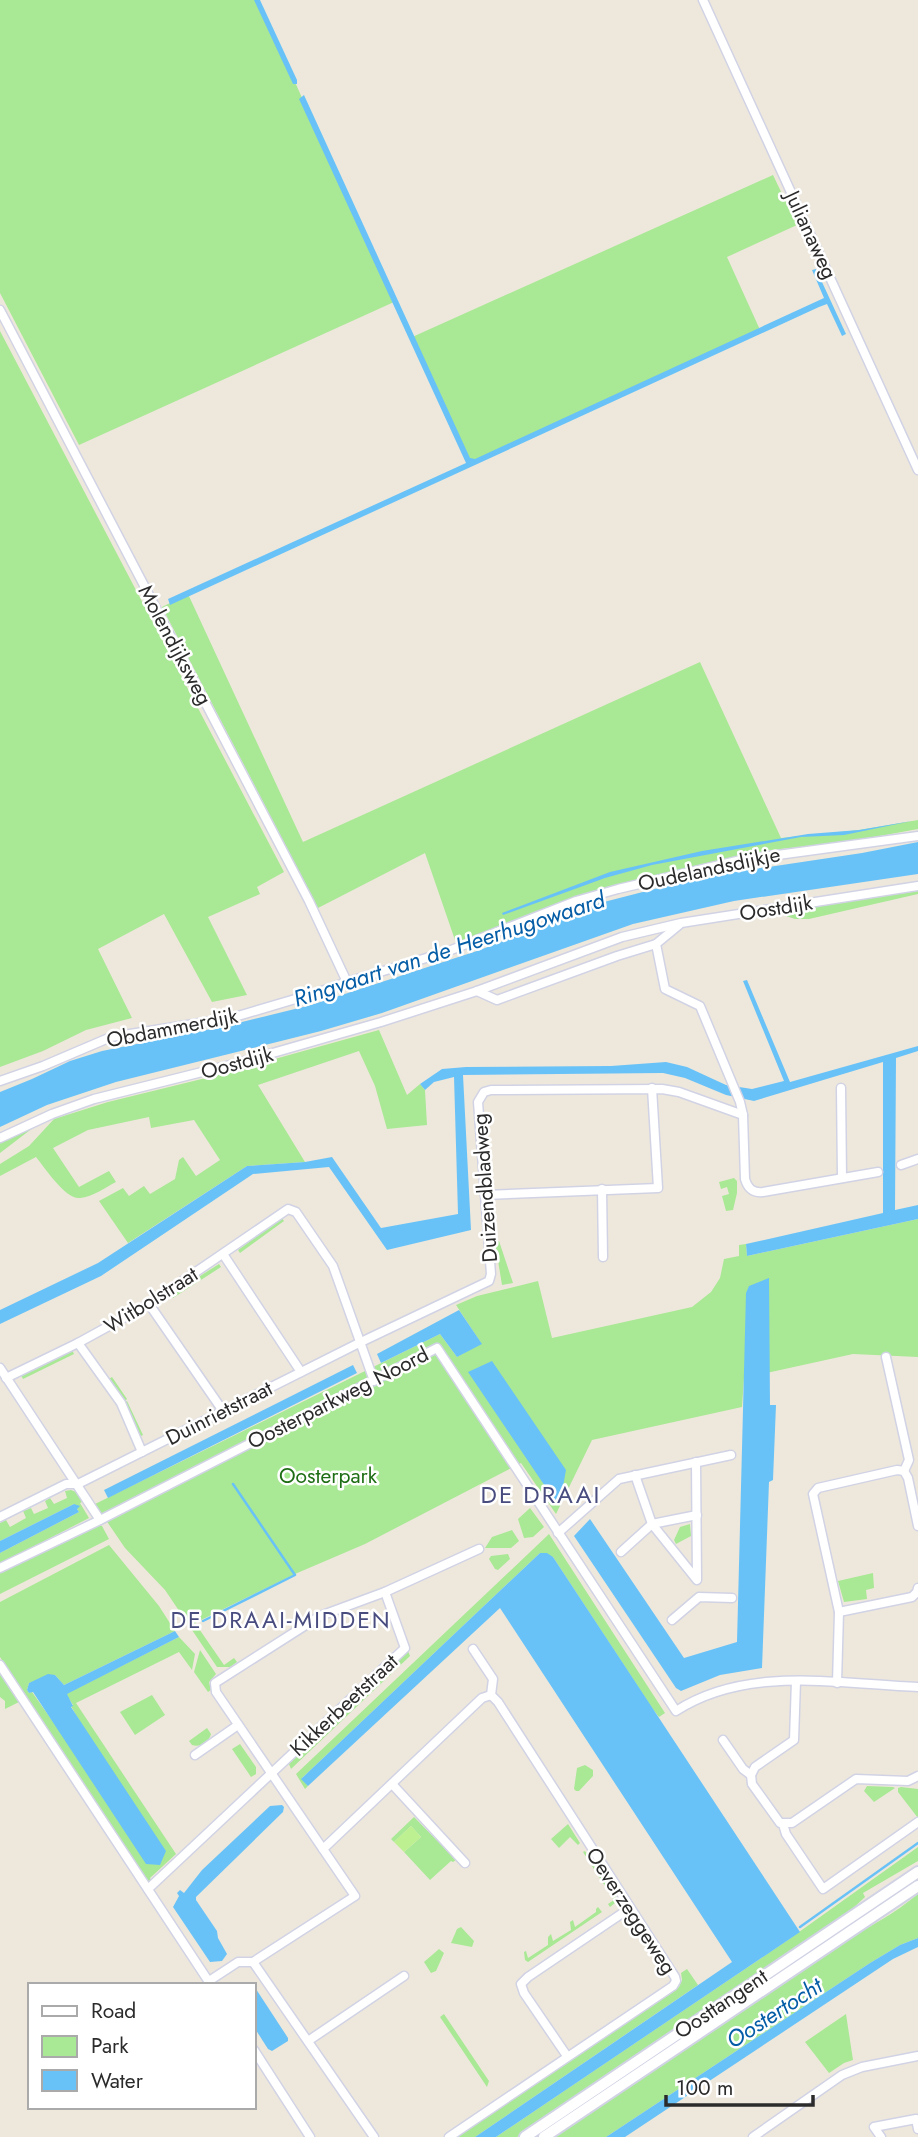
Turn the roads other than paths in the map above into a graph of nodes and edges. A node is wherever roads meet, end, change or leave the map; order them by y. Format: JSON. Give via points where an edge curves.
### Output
{"nodes":[{"id":1,"x":703,"y":0,"type":"edge"},
{"id":2,"x":0,"y":310,"type":"edge"},
{"id":3,"x":918,"y":470,"type":"edge"},
{"id":4,"x":918,"y":836,"type":"edge"},
{"id":5,"x":918,"y":886,"type":"edge"},
{"id":6,"x":681,"y":923,"type":"junction"},
{"id":7,"x":656,"y":944,"type":"junction"},
{"id":8,"x":347,"y":982,"type":"junction"},
{"id":9,"x":477,"y":991,"type":"junction"},
{"id":10,"x":0,"y":1081,"type":"edge"},
{"id":11,"x":652,"y":1088,"type":"junction"},
{"id":12,"x":841,"y":1088,"type":"dead end"},
{"id":13,"x":743,"y":1115,"type":"junction"},
{"id":14,"x":0,"y":1138,"type":"edge"},
{"id":15,"x":918,"y":1158,"type":"edge"},
{"id":16,"x":901,"y":1164,"type":"dead end"},
{"id":17,"x":878,"y":1172,"type":"dead end"},
{"id":18,"x":842,"y":1178,"type":"junction"},
{"id":19,"x":602,"y":1189,"type":"junction"},
{"id":20,"x":485,"y":1195,"type":"junction"},
{"id":21,"x":223,"y":1254,"type":"junction"},
{"id":22,"x":603,"y":1257,"type":"dead end"},
{"id":23,"x":149,"y":1304,"type":"junction"},
{"id":24,"x":361,"y":1342,"type":"junction"},
{"id":25,"x":78,"y":1343,"type":"junction"},
{"id":26,"x":886,"y":1357,"type":"dead end"},
{"id":27,"x":0,"y":1368,"type":"edge"},
{"id":28,"x":301,"y":1372,"type":"junction"},
{"id":29,"x":6,"y":1378,"type":"junction"},
{"id":30,"x":374,"y":1381,"type":"junction"},
{"id":31,"x":223,"y":1411,"type":"junction"},
{"id":32,"x":142,"y":1452,"type":"junction"},
{"id":33,"x":731,"y":1455,"type":"dead end"},
{"id":34,"x":696,"y":1462,"type":"junction"},
{"id":35,"x":904,"y":1471,"type":"junction"},
{"id":36,"x":635,"y":1475,"type":"junction"},
{"id":37,"x":78,"y":1485,"type":"junction"},
{"id":38,"x":697,"y":1515,"type":"junction"},
{"id":39,"x":0,"y":1517,"type":"edge"},
{"id":40,"x":100,"y":1520,"type":"junction"},
{"id":41,"x":652,"y":1524,"type":"junction"},
{"id":42,"x":918,"y":1526,"type":"edge"},
{"id":43,"x":558,"y":1533,"type":"junction"},
{"id":44,"x":479,"y":1549,"type":"dead end"},
{"id":45,"x":621,"y":1552,"type":"dead end"},
{"id":46,"x":0,"y":1568,"type":"edge"},
{"id":47,"x":697,"y":1580,"type":"junction"},
{"id":48,"x":918,"y":1588,"type":"edge"},
{"id":49,"x":385,"y":1592,"type":"junction"},
{"id":50,"x":699,"y":1597,"type":"junction"},
{"id":51,"x":732,"y":1598,"type":"dead end"},
{"id":52,"x":839,"y":1612,"type":"junction"},
{"id":53,"x":672,"y":1620,"type":"dead end"},
{"id":54,"x":473,"y":1649,"type":"dead end"},
{"id":55,"x":0,"y":1665,"type":"edge"},
{"id":56,"x":796,"y":1681,"type":"junction"},
{"id":57,"x":837,"y":1683,"type":"junction"},
{"id":58,"x":918,"y":1687,"type":"edge"},
{"id":59,"x":491,"y":1695,"type":"junction"},
{"id":60,"x":238,"y":1725,"type":"junction"},
{"id":61,"x":723,"y":1740,"type":"dead end"},
{"id":62,"x":195,"y":1755,"type":"dead end"},
{"id":63,"x":271,"y":1774,"type":"junction"},
{"id":64,"x":751,"y":1775,"type":"junction"},
{"id":65,"x":918,"y":1778,"type":"edge"},
{"id":66,"x":392,"y":1784,"type":"junction"},
{"id":67,"x":918,"y":1822,"type":"edge"},
{"id":68,"x":783,"y":1824,"type":"junction"},
{"id":69,"x":323,"y":1849,"type":"junction"},
{"id":70,"x":465,"y":1863,"type":"dead end"},
{"id":71,"x":918,"y":1872,"type":"edge"},
{"id":72,"x":918,"y":1886,"type":"edge"},
{"id":73,"x":148,"y":1889,"type":"junction"},
{"id":74,"x":629,"y":1908,"type":"junction"},
{"id":75,"x":253,"y":1962,"type":"junction"},
{"id":76,"x":404,"y":1976,"type":"dead end"},
{"id":77,"x":210,"y":1983,"type":"edge"},
{"id":78,"x":308,"y":2041,"type":"junction"},
{"id":79,"x":256,"y":2053,"type":"edge"},
{"id":80,"x":567,"y":2056,"type":"junction"},
{"id":81,"x":918,"y":2056,"type":"edge"},
{"id":82,"x":918,"y":2129,"type":"edge"},
{"id":83,"x":310,"y":2137,"type":"edge"},
{"id":84,"x":374,"y":2137,"type":"edge"},
{"id":85,"x":449,"y":2137,"type":"edge"},
{"id":86,"x":525,"y":2137,"type":"edge"},
{"id":87,"x":544,"y":2137,"type":"edge"},
{"id":88,"x":754,"y":2137,"type":"edge"},
{"id":89,"x":881,"y":2137,"type":"edge"}],
"edges":[{"from":1,"to":3,"type":"street","name":"Julianaweg"},
{"from":2,"to":8,"type":"street","name":"Molendijksweg"},
{"from":4,"to":8,"type":"street","name":"Oudelandsdijkje","via":[[753,858],[618,889],[446,953]]},
{"from":5,"to":6,"type":"street","name":"Oostdijk"},
{"from":6,"to":7,"type":"street"},
{"from":6,"to":9,"type":"street","name":"Oostdijk","via":[[610,941]]},
{"from":7,"to":9,"type":"street","name":"Oostdijk","via":[[496,1000]]},
{"from":7,"to":13,"type":"street","via":[[665,989],[701,1006]]},
{"from":8,"to":10,"type":"street","name":"Obdammerdijk","via":[[231,1018],[111,1037]]},
{"from":9,"to":14,"type":"street","name":"Oostdijk","via":[[316,1041],[94,1099]]},
{"from":11,"to":13,"type":"street","name":"Duizendbladweg","via":[[679,1092]]},
{"from":11,"to":19,"type":"street","via":[[658,1188]]},
{"from":11,"to":20,"type":"street","name":"Duizendbladweg","via":[[484,1092],[478,1102]]},
{"from":12,"to":18,"type":"street"},
{"from":13,"to":18,"type":"street","via":[[749,1188],[763,1192]]},
{"from":15,"to":16,"type":"street"},
{"from":17,"to":18,"type":"street"},
{"from":19,"to":20,"type":"street"},
{"from":19,"to":22,"type":"street"},
{"from":20,"to":24,"type":"street","name":"Duizendbladweg","via":[[489,1281]]},
{"from":21,"to":23,"type":"street","name":"Witbolstraat"},
{"from":21,"to":24,"type":"street","name":"Witbolstraat","via":[[288,1209],[296,1212],[333,1266]]},
{"from":21,"to":28,"type":"street"},
{"from":23,"to":25,"type":"street","name":"Witbolstraat"},
{"from":23,"to":31,"type":"street"},
{"from":24,"to":28,"type":"street","name":"Duinrietstraat"},
{"from":24,"to":30,"type":"street"},
{"from":25,"to":29,"type":"street","name":"Witbolstraat"},
{"from":25,"to":32,"type":"street","via":[[121,1404]]},
{"from":26,"to":35,"type":"street","via":[[909,1460]]},
{"from":27,"to":29,"type":"street"},
{"from":28,"to":31,"type":"street","name":"Duinrietstraat"},
{"from":29,"to":37,"type":"street"},
{"from":30,"to":40,"type":"street","name":"Oosterparkweg Noord"},
{"from":30,"to":43,"type":"street","name":"Oosterparkweg Noord","via":[[438,1348]]},
{"from":31,"to":32,"type":"street","name":"Duinrietstraat"},
{"from":32,"to":37,"type":"street","name":"Duinrietstraat"},
{"from":33,"to":34,"type":"street"},
{"from":34,"to":36,"type":"street"},
{"from":34,"to":38,"type":"street"},
{"from":35,"to":42,"type":"street"},
{"from":35,"to":52,"type":"street","via":[[818,1488],[813,1494]]},
{"from":36,"to":41,"type":"street"},
{"from":36,"to":43,"type":"street","via":[[619,1479]]},
{"from":37,"to":39,"type":"street","name":"Duinrietstraat","via":[[66,1484]]},
{"from":37,"to":40,"type":"street"},
{"from":38,"to":41,"type":"street"},
{"from":38,"to":47,"type":"street"},
{"from":40,"to":46,"type":"street","name":"Oosterparkweg Noord"},
{"from":41,"to":45,"type":"street"},
{"from":41,"to":47,"type":"street"},
{"from":43,"to":56,"type":"street","name":"Oosterparkweg Noord","via":[[676,1711],[722,1689]]},
{"from":44,"to":49,"type":"street"},
{"from":47,"to":50,"type":"street"},
{"from":48,"to":52,"type":"street","via":[[912,1597]]},
{"from":49,"to":60,"type":"street","via":[[320,1616],[216,1680],[215,1689]]},
{"from":49,"to":63,"type":"street","name":"Kikkerbeetstraat","via":[[405,1648]]},
{"from":50,"to":51,"type":"street"},
{"from":50,"to":53,"type":"street"},
{"from":52,"to":57,"type":"street"},
{"from":54,"to":59,"type":"street","name":"Oeverzeggeweg","via":[[492,1679]]},
{"from":55,"to":73,"type":"street"},
{"from":56,"to":57,"type":"street"},
{"from":56,"to":64,"type":"street","via":[[794,1740],[755,1767]]},
{"from":57,"to":58,"type":"street"},
{"from":59,"to":66,"type":"street","via":[[482,1698]]},
{"from":59,"to":74,"type":"street","name":"Oeverzeggeweg"},
{"from":60,"to":62,"type":"street"},
{"from":60,"to":63,"type":"street"},
{"from":61,"to":64,"type":"street"},
{"from":63,"to":69,"type":"street"},
{"from":63,"to":73,"type":"street"},
{"from":64,"to":68,"type":"street","via":[[752,1784]]},
{"from":65,"to":68,"type":"street","via":[[856,1779],[792,1823]]},
{"from":66,"to":69,"type":"street"},
{"from":66,"to":70,"type":"street"},
{"from":67,"to":68,"type":"street","via":[[823,1889]]},
{"from":69,"to":75,"type":"street","via":[[355,1896]]},
{"from":71,"to":86,"type":"main road","name":"Oosttangent"},
{"from":72,"to":87,"type":"main road","name":"Oosttangent"},
{"from":73,"to":77,"type":"street"},
{"from":74,"to":80,"type":"street","via":[[521,1984]]},
{"from":74,"to":80,"type":"street","name":"Oeverzeggeweg","via":[[676,1982]]},
{"from":75,"to":77,"type":"street","via":[[238,1962]]},
{"from":75,"to":78,"type":"street"},
{"from":76,"to":78,"type":"street"},
{"from":78,"to":84,"type":"street"},
{"from":79,"to":83,"type":"street"},
{"from":80,"to":85,"type":"street","name":"Oeverzeggeweg"},
{"from":81,"to":88,"type":"street","via":[[842,2075]]},
{"from":82,"to":89,"type":"street","via":[[916,2119],[874,2127]]}]}
